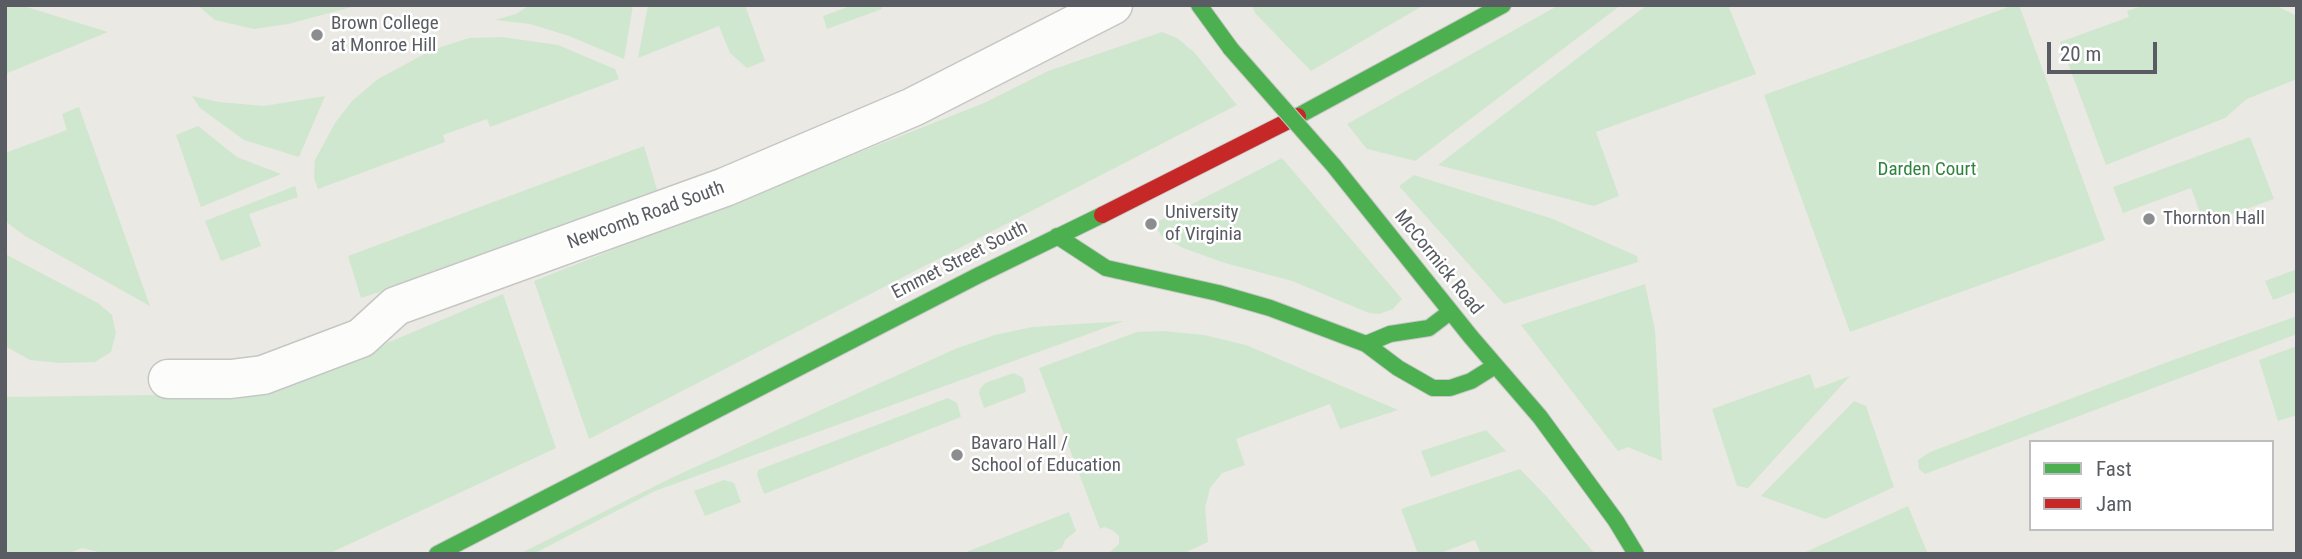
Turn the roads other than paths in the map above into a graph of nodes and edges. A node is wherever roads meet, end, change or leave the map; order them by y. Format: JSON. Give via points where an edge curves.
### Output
{"nodes":[{"id":1,"x":1113,"y":5,"type":"edge"},
{"id":2,"x":1199,"y":5,"type":"edge"},
{"id":3,"x":1503,"y":5,"type":"edge"},
{"id":4,"x":1057,"y":236,"type":"junction"},
{"id":5,"x":1450,"y":312,"type":"junction"},
{"id":6,"x":1366,"y":344,"type":"junction"},
{"id":7,"x":1495,"y":366,"type":"junction"},
{"id":8,"x":168,"y":379,"type":"dead end"},
{"id":9,"x":437,"y":554,"type":"edge"},
{"id":10,"x":1636,"y":554,"type":"edge"}],
"edges":[{"from":1,"to":8,"type":"street","name":"Newcomb Road South","via":[[914,107],[737,182],[396,306],[360,338],[263,375]]},
{"from":2,"to":5,"type":"main road","name":"McCormick Road","bridge":true},
{"from":3,"to":4,"type":"main road","name":"Emmet Street South","via":[[1258,138]]},
{"from":4,"to":6,"type":"main road","via":[[1106,268],[1270,308]]},
{"from":4,"to":9,"type":"main road","name":"Emmet Street South"},
{"from":5,"to":6,"type":"main road","via":[[1429,328],[1391,334]]},
{"from":5,"to":7,"type":"main road","name":"McCormick Road"},
{"from":6,"to":7,"type":"main road","via":[[1433,388],[1471,381]]},
{"from":7,"to":10,"type":"main road","name":"McCormick Road","via":[[1540,417]]}]}
